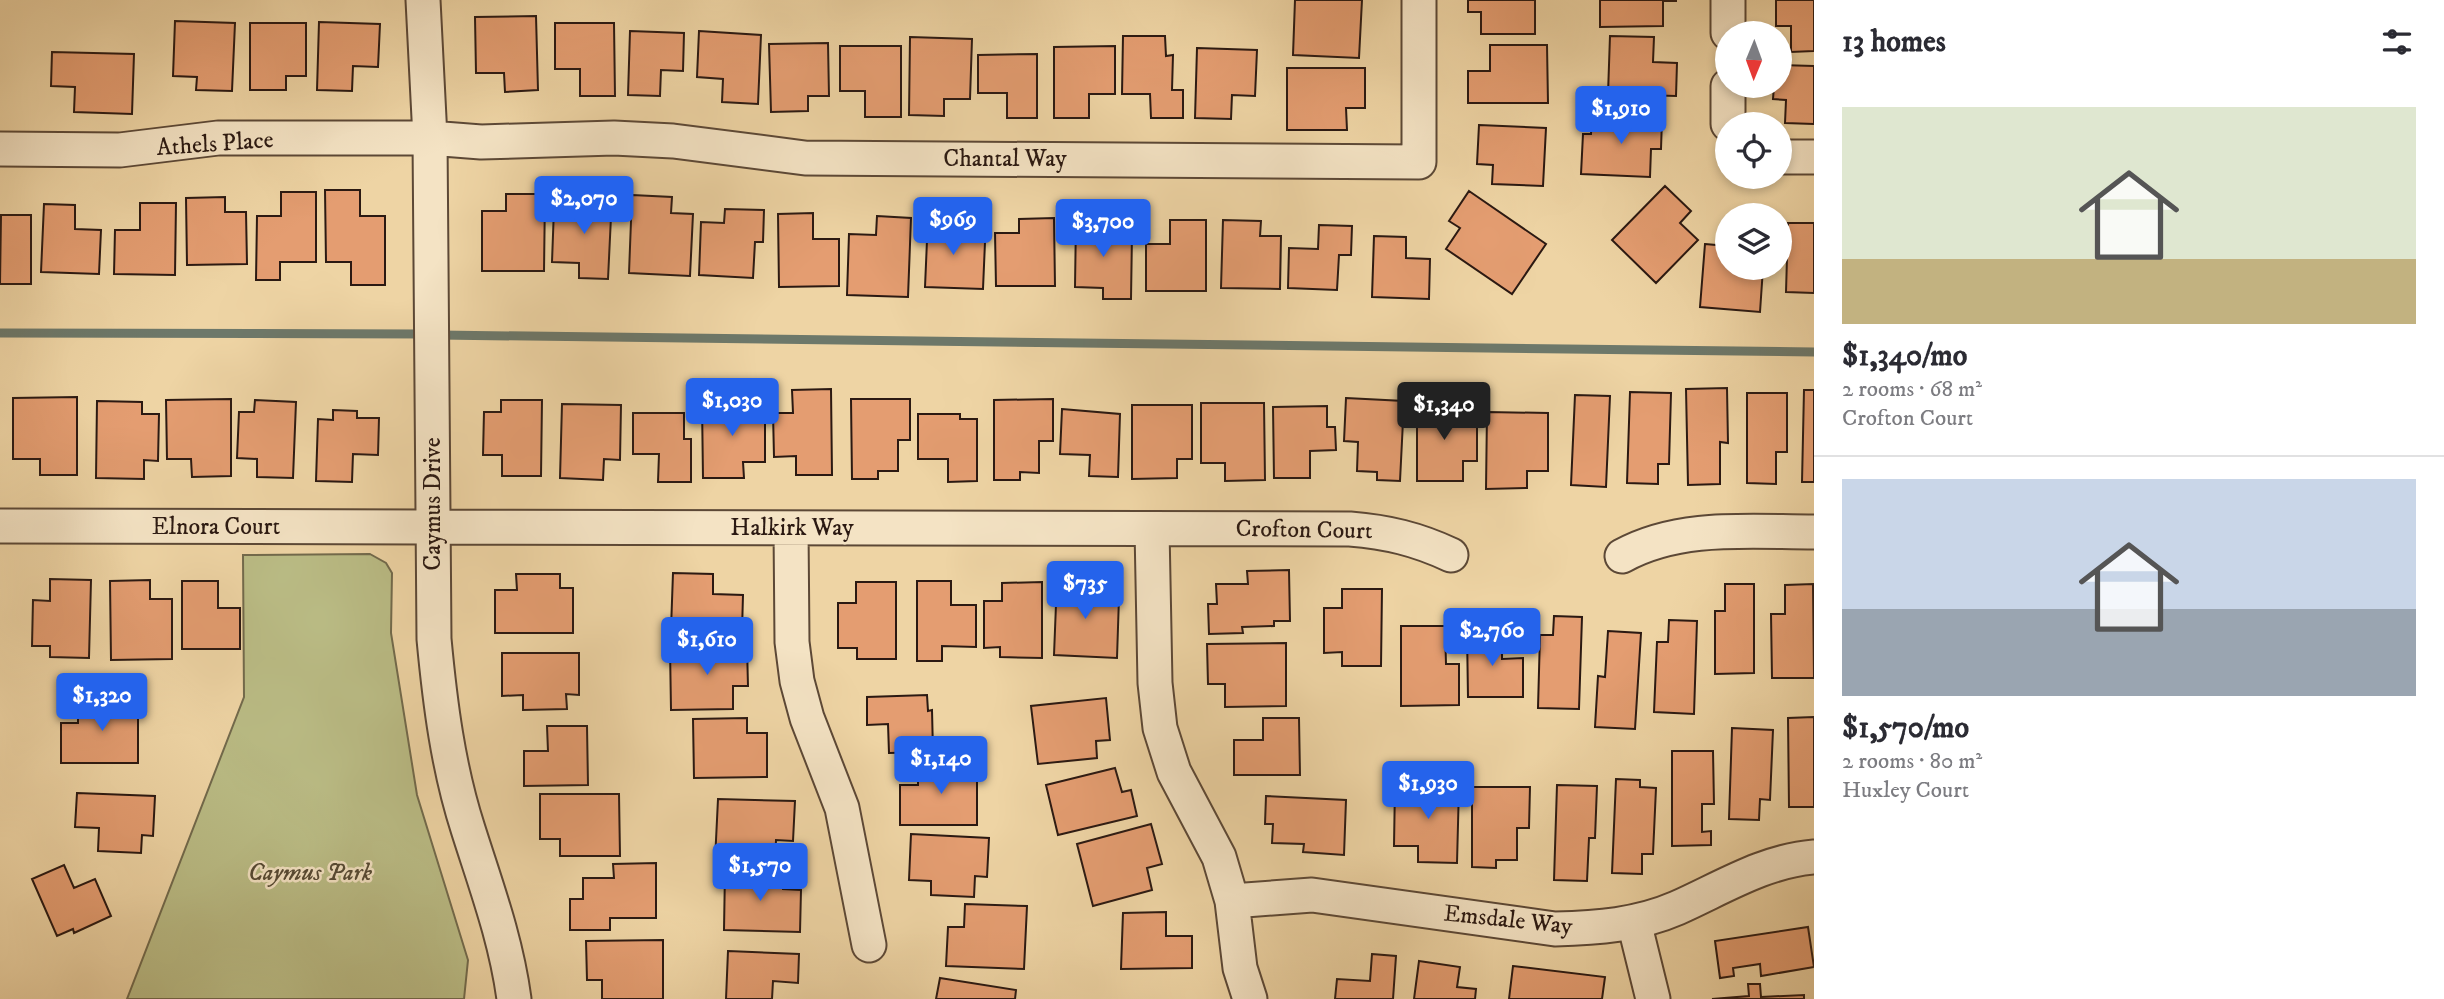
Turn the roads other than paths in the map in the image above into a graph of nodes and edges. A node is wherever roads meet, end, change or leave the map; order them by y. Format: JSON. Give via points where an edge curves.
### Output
{"nodes":[{"id":1,"x":423,"y":0,"type":"edge"},
{"id":2,"x":1419,"y":0,"type":"edge"},
{"id":3,"x":1728,"y":0,"type":"edge"},
{"id":4,"x":1728,"y":21,"type":"edge"},
{"id":5,"x":430,"y":138,"type":"junction"},
{"id":6,"x":0,"y":149,"type":"edge"},
{"id":7,"x":1792,"y":157,"type":"edge"},
{"id":8,"x":1814,"y":157,"type":"edge"},
{"id":9,"x":0,"y":526,"type":"edge"},
{"id":10,"x":432,"y":527,"type":"junction"},
{"id":11,"x":791,"y":528,"type":"junction"},
{"id":12,"x":1152,"y":529,"type":"junction"},
{"id":13,"x":1814,"y":533,"type":"edge"},
{"id":14,"x":1451,"y":555,"type":"dead end"},
{"id":15,"x":1622,"y":556,"type":"dead end"},
{"id":16,"x":1814,"y":857,"type":"edge"},
{"id":17,"x":1232,"y":901,"type":"junction"},
{"id":18,"x":1634,"y":922,"type":"junction"},
{"id":19,"x":869,"y":945,"type":"dead end"},
{"id":20,"x":514,"y":999,"type":"edge"},
{"id":21,"x":1250,"y":999,"type":"edge"},
{"id":22,"x":1654,"y":999,"type":"edge"}],
"edges":[{"from":1,"to":5,"type":"street","name":"Caymus Drive"},
{"from":2,"to":5,"type":"street","name":"Chantal Way","via":[[1419,162],[805,158],[673,141]]},
{"from":3,"to":4,"type":"street"},
{"from":5,"to":6,"type":"street","name":"Athels Place","via":[[218,138],[120,150]]},
{"from":5,"to":10,"type":"street","name":"Caymus Drive"},
{"from":7,"to":8,"type":"street"},
{"from":9,"to":10,"type":"street","name":"Elnora Court"},
{"from":10,"to":11,"type":"street","name":"Halkirk Way"},
{"from":10,"to":20,"type":"street","name":"Caymus Drive","via":[[434,639],[441,707],[468,828],[509,959]]},
{"from":11,"to":12,"type":"street","name":"Halkirk Way"},
{"from":11,"to":19,"type":"street","via":[[797,681],[842,808]]},
{"from":12,"to":14,"type":"street","name":"Crofton Court","via":[[1383,531]]},
{"from":12,"to":17,"type":"street","via":[[1160,728],[1174,772],[1219,857]]},
{"from":13,"to":15,"type":"street","via":[[1707,532],[1672,537]]},
{"from":16,"to":18,"type":"street","name":"Emsdale Way","via":[[1732,880],[1676,908]]},
{"from":17,"to":18,"type":"street","name":"Emsdale Way","via":[[1312,895],[1555,929]]},
{"from":17,"to":21,"type":"street"},
{"from":18,"to":22,"type":"street"}]}
